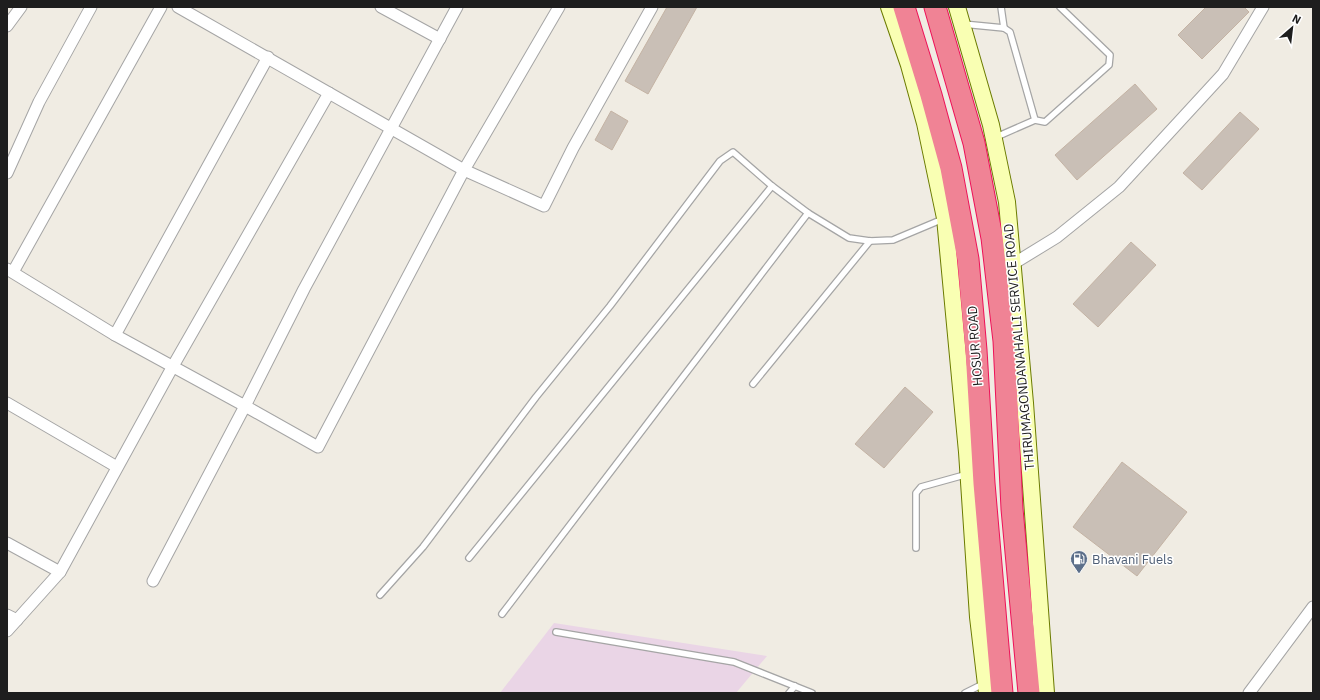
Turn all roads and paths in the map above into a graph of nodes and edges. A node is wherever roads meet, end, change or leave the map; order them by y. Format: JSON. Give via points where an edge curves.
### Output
{"nodes":[{"id":1,"x":21,"y":7,"type":"edge"},
{"id":2,"x":91,"y":7,"type":"edge"},
{"id":3,"x":161,"y":7,"type":"edge"},
{"id":4,"x":178,"y":7,"type":"edge"},
{"id":5,"x":381,"y":7,"type":"edge"},
{"id":6,"x":457,"y":7,"type":"edge"},
{"id":7,"x":559,"y":7,"type":"edge"},
{"id":8,"x":652,"y":7,"type":"edge"},
{"id":9,"x":889,"y":7,"type":"edge"},
{"id":10,"x":904,"y":7,"type":"edge"},
{"id":11,"x":935,"y":7,"type":"edge"},
{"id":12,"x":957,"y":7,"type":"edge"},
{"id":13,"x":1001,"y":7,"type":"edge"},
{"id":14,"x":1060,"y":7,"type":"edge"},
{"id":15,"x":1263,"y":7,"type":"edge"},
{"id":16,"x":961,"y":23,"type":"junction"},
{"id":17,"x":7,"y":26,"type":"edge"},
{"id":18,"x":1004,"y":28,"type":"junction"},
{"id":19,"x":440,"y":39,"type":"junction"},
{"id":20,"x":268,"y":57,"type":"junction"},
{"id":21,"x":329,"y":93,"type":"junction"},
{"id":22,"x":1035,"y":120,"type":"junction"},
{"id":23,"x":391,"y":129,"type":"junction"},
{"id":24,"x":994,"y":139,"type":"junction"},
{"id":25,"x":464,"y":170,"type":"junction"},
{"id":26,"x":7,"y":172,"type":"edge"},
{"id":27,"x":772,"y":186,"type":"junction"},
{"id":28,"x":808,"y":213,"type":"junction"},
{"id":29,"x":945,"y":218,"type":"junction"},
{"id":30,"x":870,"y":241,"type":"junction"},
{"id":31,"x":1013,"y":264,"type":"junction"},
{"id":32,"x":10,"y":270,"type":"edge"},
{"id":33,"x":115,"y":335,"type":"junction"},
{"id":34,"x":173,"y":366,"type":"junction"},
{"id":35,"x":753,"y":384,"type":"dead end"},
{"id":36,"x":7,"y":403,"type":"edge"},
{"id":37,"x":246,"y":406,"type":"junction"},
{"id":38,"x":117,"y":467,"type":"junction"},
{"id":39,"x":968,"y":474,"type":"junction"},
{"id":40,"x":7,"y":543,"type":"edge"},
{"id":41,"x":916,"y":548,"type":"dead end"},
{"id":42,"x":470,"y":558,"type":"dead end"},
{"id":43,"x":60,"y":572,"type":"junction"},
{"id":44,"x":153,"y":581,"type":"dead end"},
{"id":45,"x":380,"y":595,"type":"dead end"},
{"id":46,"x":1313,"y":607,"type":"edge"},
{"id":47,"x":502,"y":614,"type":"dead end"},
{"id":48,"x":12,"y":618,"type":"edge"},
{"id":49,"x":7,"y":631,"type":"edge"},
{"id":50,"x":556,"y":632,"type":"dead end"},
{"id":51,"x":795,"y":686,"type":"junction"},
{"id":52,"x":991,"y":689,"type":"edge"},
{"id":53,"x":789,"y":693,"type":"edge"},
{"id":54,"x":812,"y":693,"type":"edge"},
{"id":55,"x":966,"y":693,"type":"edge"},
{"id":56,"x":1029,"y":693,"type":"edge"},
{"id":57,"x":1046,"y":693,"type":"edge"},
{"id":58,"x":1249,"y":693,"type":"edge"}],
"edges":[{"from":1,"to":17,"type":"street"},
{"from":2,"to":26,"type":"street","via":[[39,102]]},
{"from":3,"to":32,"type":"street"},
{"from":4,"to":20,"type":"street"},
{"from":5,"to":19,"type":"street"},
{"from":6,"to":19,"type":"street"},
{"from":7,"to":25,"type":"street"},
{"from":8,"to":25,"type":"street","via":[[573,148],[544,206]]},
{"from":9,"to":29,"type":"street","via":[[925,123]]},
{"from":10,"to":52,"type":"highway","name":"HOSUR ROAD","via":[[932,95],[951,168],[968,259],[984,483]]},
{"from":11,"to":56,"type":"highway","via":[[974,143],[992,238],[1004,341],[1012,509]]},
{"from":12,"to":16,"type":"street","name":"THIRUMAGONDANAHALLI SERVICE ROAD"},
{"from":13,"to":18,"type":"lane"},
{"from":14,"to":22,"type":"lane","via":[[1110,55],[1109,65],[1045,122]]},
{"from":15,"to":31,"type":"street","via":[[1223,74],[1119,187],[1057,237]]},
{"from":16,"to":18,"type":"lane"},
{"from":16,"to":24,"type":"street","name":"THIRUMAGONDANAHALLI SERVICE ROAD"},
{"from":18,"to":22,"type":"lane","via":[[1010,32]]},
{"from":19,"to":23,"type":"street"},
{"from":20,"to":21,"type":"street"},
{"from":20,"to":33,"type":"street"},
{"from":21,"to":23,"type":"street"},
{"from":21,"to":34,"type":"street"},
{"from":22,"to":24,"type":"lane"},
{"from":23,"to":25,"type":"street"},
{"from":23,"to":37,"type":"street","via":[[304,289]]},
{"from":24,"to":31,"type":"street","name":"THIRUMAGONDANAHALLI SERVICE ROAD","via":[[1007,202]]},
{"from":25,"to":37,"type":"street","via":[[318,447]]},
{"from":27,"to":28,"type":"lane"},
{"from":27,"to":42,"type":"lane"},
{"from":27,"to":45,"type":"lane","via":[[733,152],[720,160],[610,306],[536,397],[424,547]]},
{"from":28,"to":30,"type":"lane","via":[[849,238]]},
{"from":28,"to":47,"type":"lane"},
{"from":29,"to":30,"type":"lane","via":[[893,240]]},
{"from":29,"to":39,"type":"street"},
{"from":30,"to":35,"type":"lane"},
{"from":31,"to":57,"type":"street","name":"THIRUMAGONDANAHALLI SERVICE ROAD"},
{"from":32,"to":33,"type":"street"},
{"from":33,"to":34,"type":"street"},
{"from":34,"to":37,"type":"street"},
{"from":34,"to":38,"type":"street"},
{"from":36,"to":38,"type":"street"},
{"from":37,"to":44,"type":"street"},
{"from":38,"to":43,"type":"street"},
{"from":39,"to":41,"type":"lane","via":[[921,487],[916,493]]},
{"from":39,"to":52,"type":"street","via":[[978,618]]},
{"from":40,"to":43,"type":"street"},
{"from":43,"to":48,"type":"street"},
{"from":46,"to":58,"type":"street"},
{"from":48,"to":49,"type":"street"},
{"from":50,"to":51,"type":"lane","via":[[734,662]]},
{"from":51,"to":53,"type":"lane"},
{"from":51,"to":54,"type":"lane"},
{"from":52,"to":55,"type":"lane"}]}
